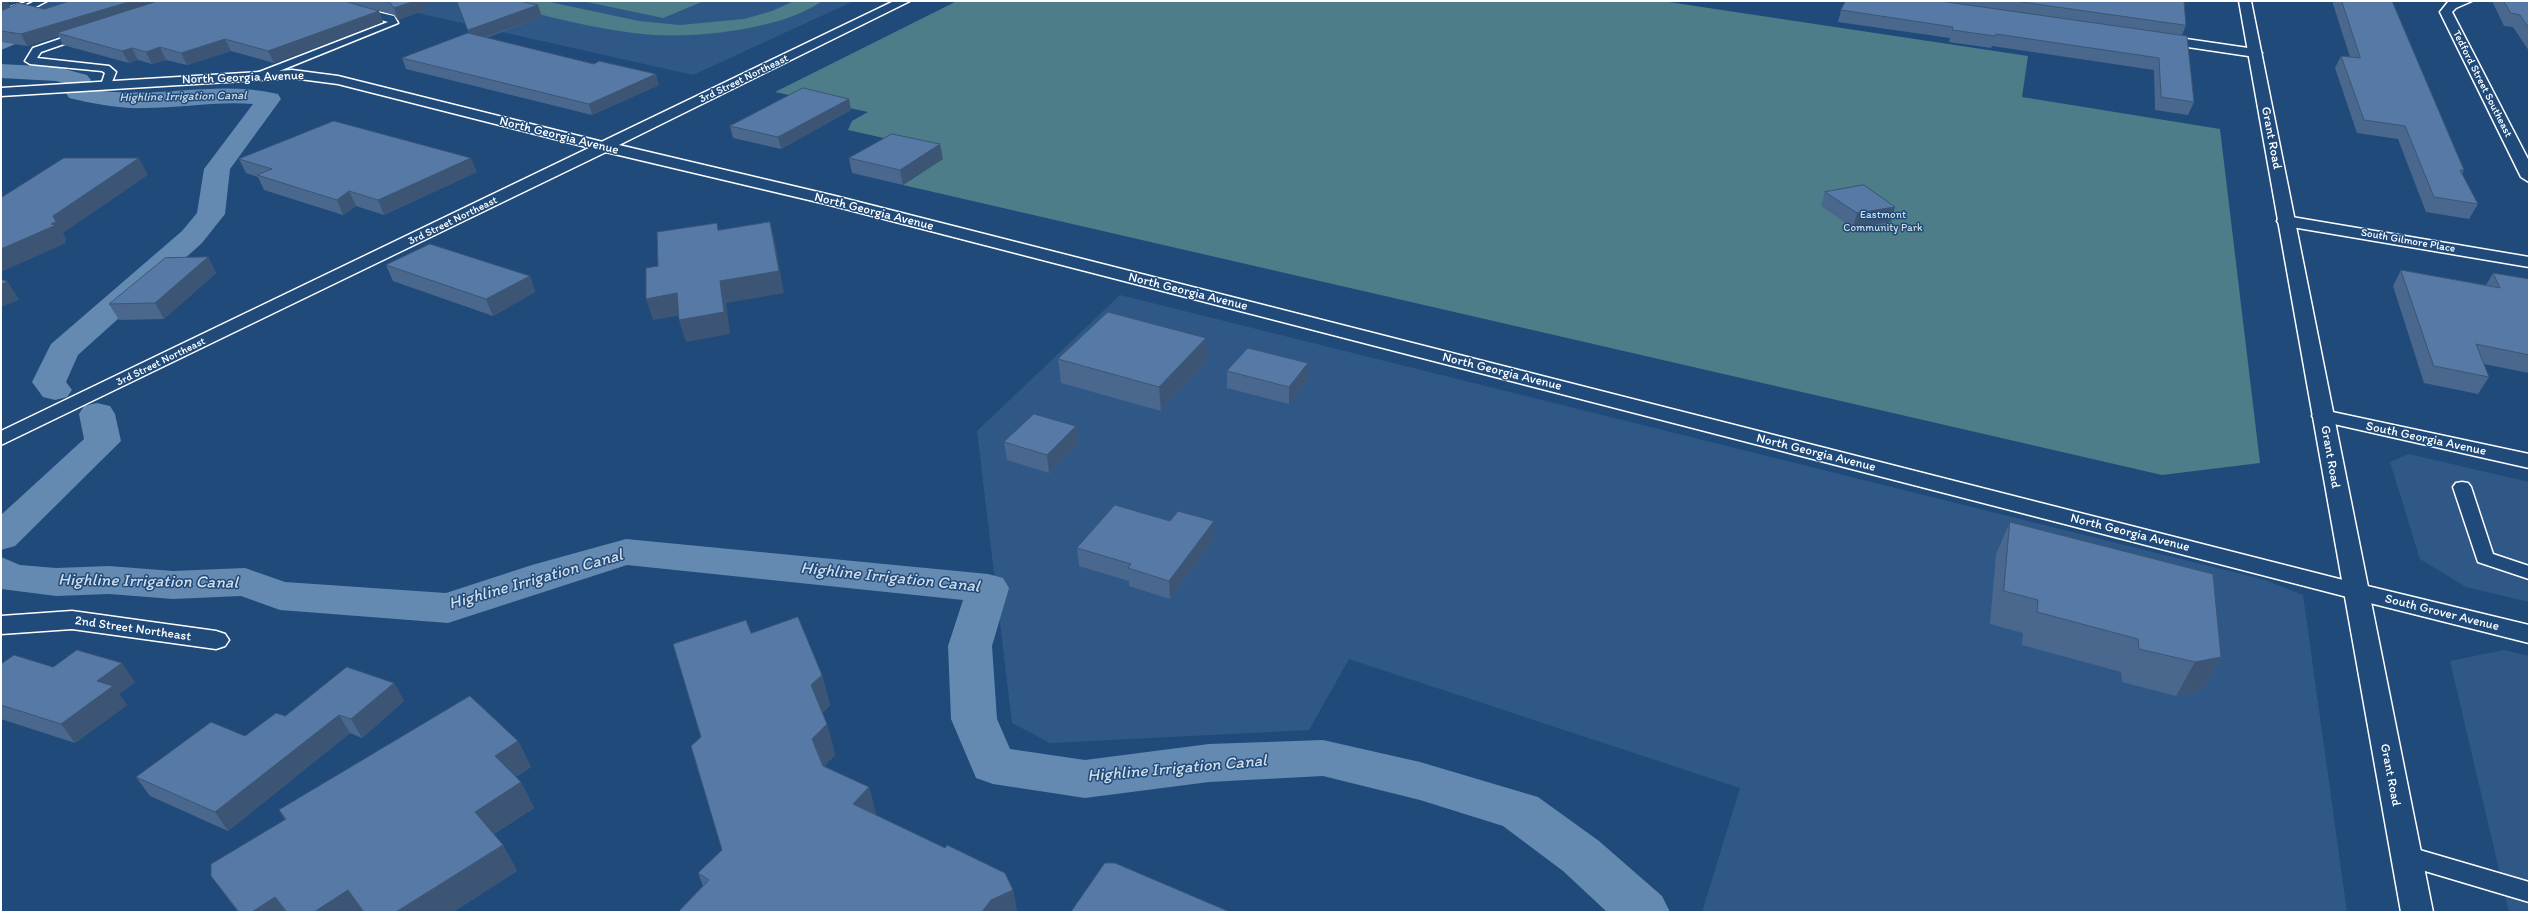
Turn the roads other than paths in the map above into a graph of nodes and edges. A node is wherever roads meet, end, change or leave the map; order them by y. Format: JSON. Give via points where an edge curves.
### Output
{"nodes":[{"id":1,"x":18,"y":1,"type":"edge"},
{"id":2,"x":42,"y":1,"type":"edge"},
{"id":3,"x":318,"y":1,"type":"edge"},
{"id":4,"x":904,"y":1,"type":"edge"},
{"id":5,"x":2245,"y":1,"type":"edge"},
{"id":6,"x":2466,"y":1,"type":"edge"},
{"id":7,"x":1,"y":6,"type":"edge"},
{"id":8,"x":1,"y":22,"type":"edge"},
{"id":9,"x":91,"y":31,"type":"edge"},
{"id":10,"x":2145,"y":38,"type":"edge"},
{"id":11,"x":2255,"y":53,"type":"junction"},
{"id":12,"x":258,"y":76,"type":"junction"},
{"id":13,"x":106,"y":85,"type":"junction"},
{"id":14,"x":6,"y":92,"type":"edge"},
{"id":15,"x":606,"y":147,"type":"junction"},
{"id":16,"x":2529,"y":177,"type":"edge"},
{"id":17,"x":2286,"y":221,"type":"junction"},
{"id":18,"x":2529,"y":262,"type":"edge"},
{"id":19,"x":2323,"y":416,"type":"junction"},
{"id":20,"x":1,"y":439,"type":"edge"},
{"id":21,"x":2529,"y":461,"type":"edge"},
{"id":22,"x":2462,"y":487,"type":"dead end"},
{"id":23,"x":2529,"y":573,"type":"edge"},
{"id":24,"x":2355,"y":591,"type":"junction"},
{"id":25,"x":1,"y":625,"type":"edge"},
{"id":26,"x":2529,"y":634,"type":"edge"},
{"id":27,"x":216,"y":640,"type":"dead end"},
{"id":28,"x":2406,"y":856,"type":"junction"},
{"id":29,"x":2529,"y":892,"type":"edge"},
{"id":30,"x":2417,"y":912,"type":"edge"}],
"edges":[{"from":1,"to":7,"type":"lane"},
{"from":2,"to":8,"type":"lane"},
{"from":3,"to":12,"type":"lane","via":[[391,18],[393,23]]},
{"from":4,"to":15,"type":"street","name":"3rd Street Northeast"},
{"from":5,"to":11,"type":"street","name":"Grant Road"},
{"from":6,"to":16,"type":"street","name":"Tedford Street Southeast","via":[[2452,5],[2446,12]]},
{"from":9,"to":13,"type":"lane","via":[[37,50],[30,61],[105,68],[111,72]]},
{"from":10,"to":11,"type":"street"},
{"from":11,"to":17,"type":"street","name":"Grant Road"},
{"from":12,"to":13,"type":"street","name":"North Georgia Avenue"},
{"from":12,"to":15,"type":"street","name":"North Georgia Avenue","via":[[292,74],[338,80]]},
{"from":13,"to":14,"type":"street","name":"North Georgia Avenue"},
{"from":15,"to":20,"type":"street","name":"3rd Street Northeast"},
{"from":15,"to":24,"type":"street","name":"North Georgia Avenue","via":[[829,200]]},
{"from":17,"to":18,"type":"street","name":"South Gilmore Place"},
{"from":17,"to":19,"type":"street","name":"Grant Road"},
{"from":19,"to":21,"type":"street","name":"South Georgia Avenue"},
{"from":19,"to":24,"type":"street","name":"Grant Road"},
{"from":22,"to":23,"type":"lane","via":[[2485,558]]},
{"from":24,"to":26,"type":"street","name":"South Grover Avenue"},
{"from":24,"to":28,"type":"street","name":"Grant Road"},
{"from":25,"to":27,"type":"street","name":"2nd Street Northeast","via":[[72,620]]},
{"from":28,"to":29,"type":"lane"},
{"from":28,"to":30,"type":"street","name":"Grant Road"}]}
